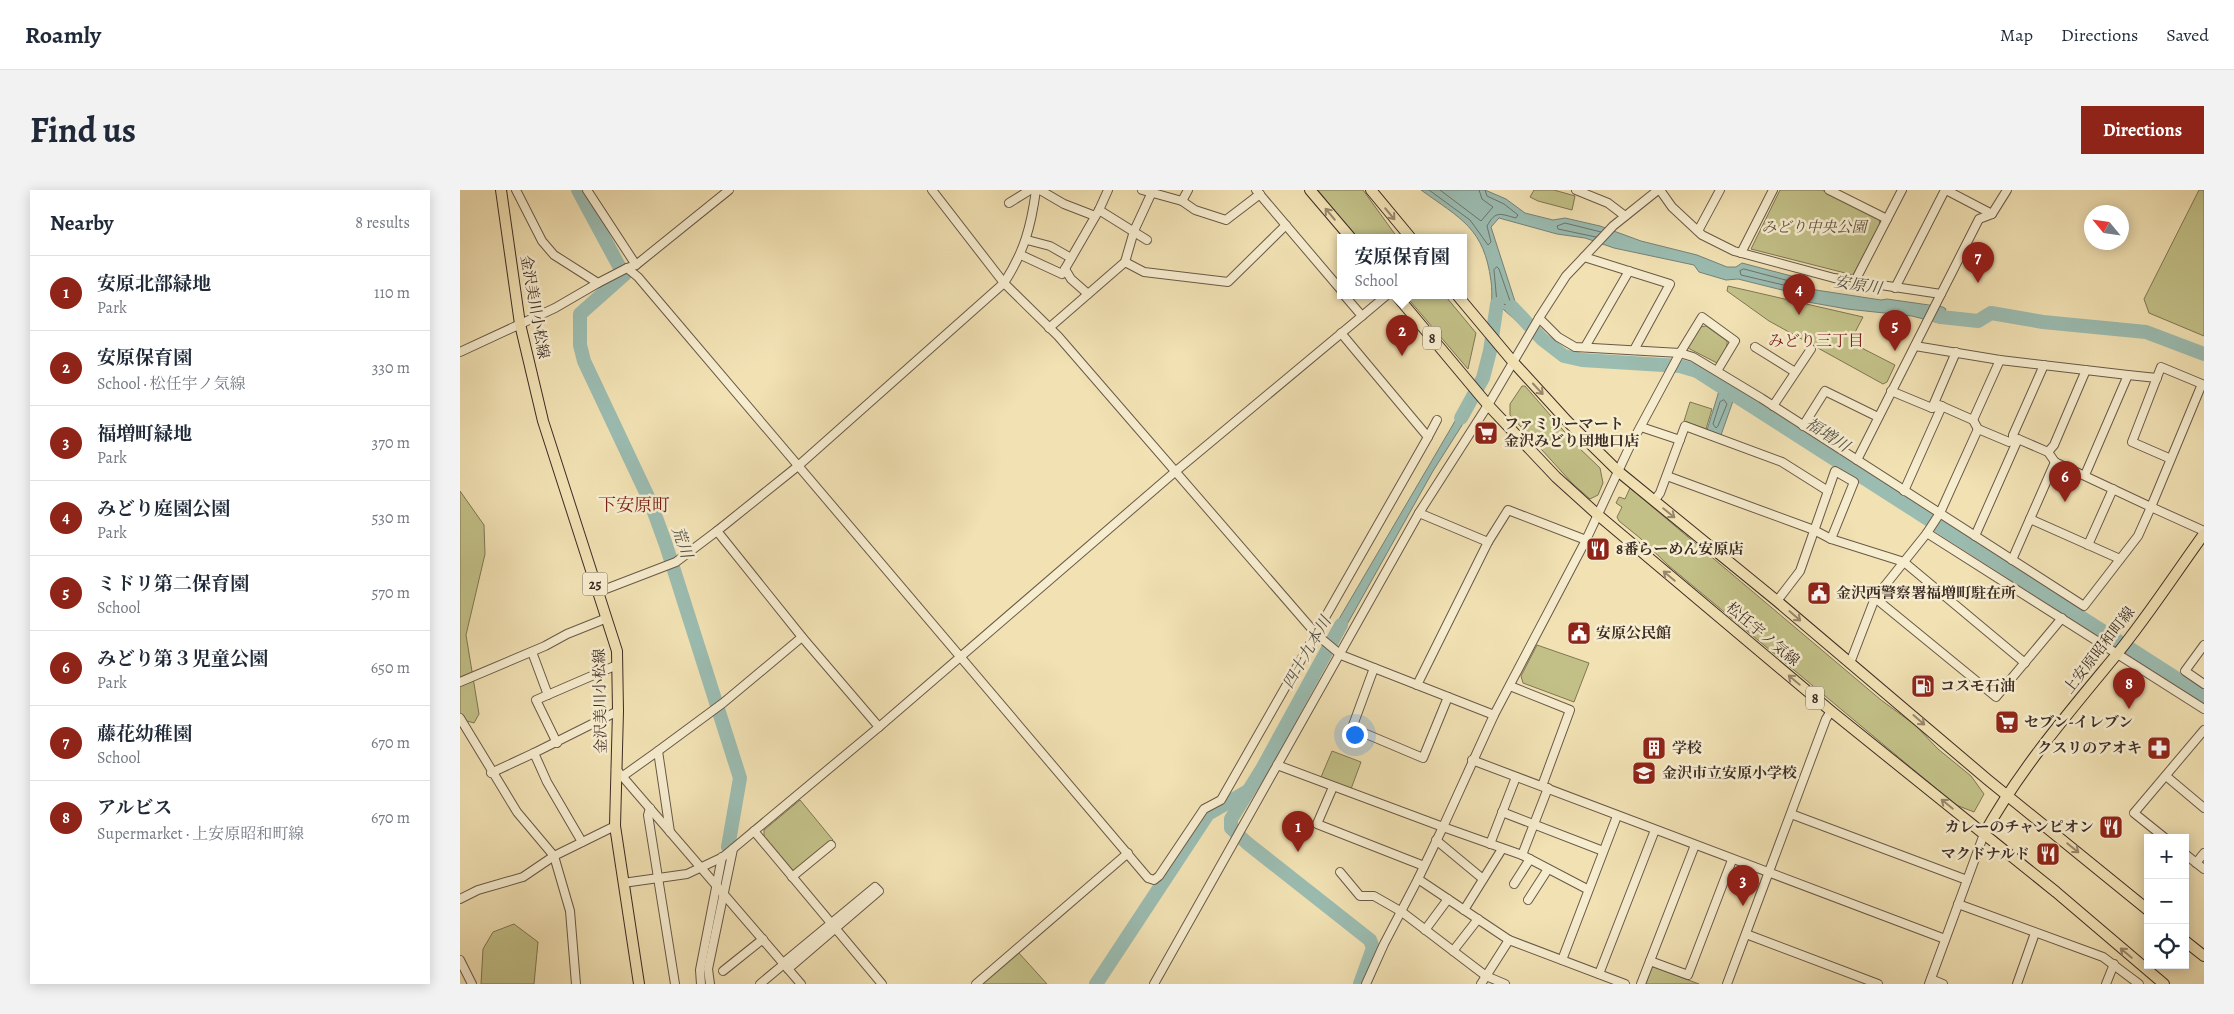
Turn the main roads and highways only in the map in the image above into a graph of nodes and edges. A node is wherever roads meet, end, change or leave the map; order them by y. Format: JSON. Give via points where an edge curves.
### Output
{"nodes":[{"id":1,"x":501,"y":190,"type":"edge"},
{"id":2,"x":1310,"y":190,"type":"edge"},
{"id":3,"x":1371,"y":190,"type":"edge"},
{"id":4,"x":1347,"y":234,"type":"edge"},
{"id":5,"x":1408,"y":234,"type":"edge"},
{"id":6,"x":1399,"y":299,"type":"edge"},
{"id":7,"x":1460,"y":299,"type":"edge"},
{"id":8,"x":2204,"y":533,"type":"edge"},
{"id":9,"x":2008,"y":795,"type":"junction"},
{"id":10,"x":1984,"y":834,"type":"junction"},
{"id":11,"x":2144,"y":907,"type":"edge"},
{"id":12,"x":2189,"y":944,"type":"edge"},
{"id":13,"x":2204,"y":956,"type":"edge"},
{"id":14,"x":639,"y":984,"type":"edge"},
{"id":15,"x":2164,"y":984,"type":"edge"}],
"edges":[{"from":1,"to":14,"type":"main road","name":"金沢美川小松線","number":"25","via":[[520,324],[543,421],[617,651],[620,772],[615,826]]},
{"from":4,"to":2,"type":"main road","one_way":true},
{"from":3,"to":5,"type":"main road","one_way":true},
{"from":10,"to":6,"type":"main road","name":"松任宇ノ気線","number":"8","one_way":true,"via":[[1831,711],[1556,477],[1480,396]]},
{"from":7,"to":9,"type":"main road","one_way":true,"via":[[1567,421],[1619,472]]},
{"from":8,"to":9,"type":"main road","name":"上安原昭和町線","via":[[2119,652],[2075,703]]},
{"from":9,"to":10,"type":"main road","name":"上安原昭和町線"},
{"from":9,"to":11,"type":"main road","one_way":true},
{"from":15,"to":10,"type":"main road","name":"松任宇ノ気線","number":"8","one_way":true},
{"from":12,"to":13,"type":"main road"}]}
